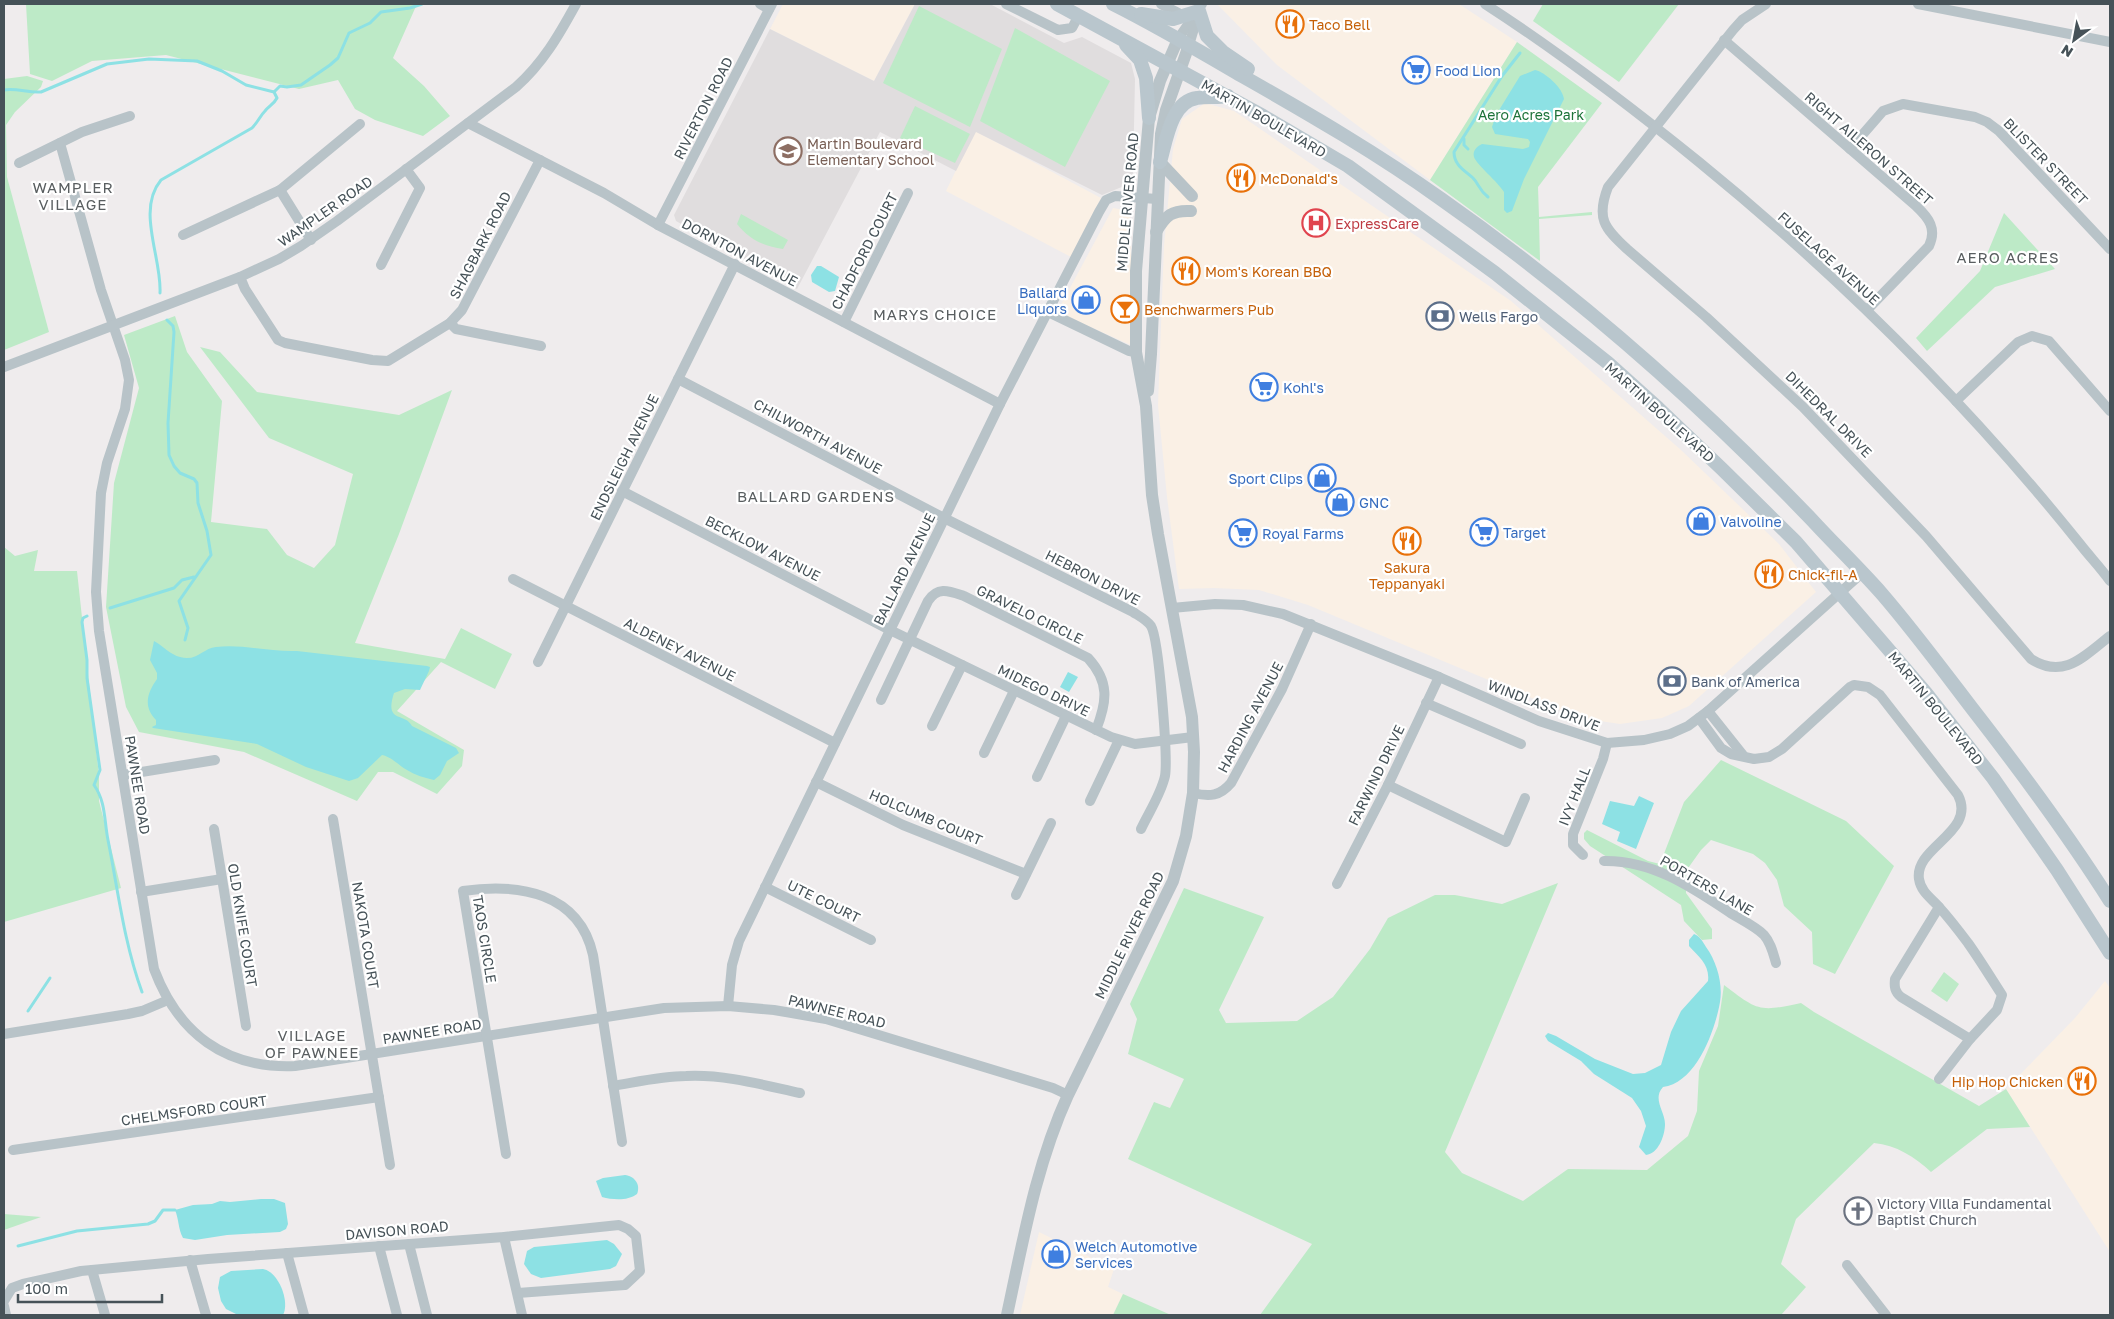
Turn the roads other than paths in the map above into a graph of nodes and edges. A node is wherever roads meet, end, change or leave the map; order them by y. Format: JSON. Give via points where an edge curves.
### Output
{"nodes":[{"id":1,"x":576,"y":4,"type":"edge"},
{"id":2,"x":1006,"y":4,"type":"edge"},
{"id":3,"x":1057,"y":4,"type":"edge"},
{"id":4,"x":1112,"y":4,"type":"edge"},
{"id":5,"x":1161,"y":4,"type":"edge"},
{"id":6,"x":1485,"y":4,"type":"edge"},
{"id":7,"x":1766,"y":4,"type":"edge"},
{"id":8,"x":1918,"y":4,"type":"edge"},
{"id":9,"x":767,"y":5,"type":"edge"},
{"id":10,"x":1201,"y":7,"type":"edge"},
{"id":11,"x":1130,"y":13,"type":"junction"},
{"id":12,"x":1079,"y":15,"type":"junction"},
{"id":13,"x":1184,"y":16,"type":"junction"},
{"id":14,"x":1116,"y":35,"type":"junction"},
{"id":15,"x":1724,"y":40,"type":"junction"},
{"id":16,"x":1184,"y":42,"type":"junction"},
{"id":17,"x":2110,"y":42,"type":"edge"},
{"id":18,"x":1168,"y":63,"type":"junction"},
{"id":19,"x":1181,"y":70,"type":"junction"},
{"id":20,"x":1228,"y":96,"type":"junction"},
{"id":21,"x":130,"y":116,"type":"dead end"},
{"id":22,"x":1149,"y":118,"type":"junction"},
{"id":23,"x":1322,"y":121,"type":"junction"},
{"id":24,"x":468,"y":122,"type":"junction"},
{"id":25,"x":360,"y":124,"type":"dead end"},
{"id":26,"x":1655,"y":127,"type":"junction"},
{"id":27,"x":60,"y":143,"type":"junction"},
{"id":28,"x":1850,"y":149,"type":"junction"},
{"id":29,"x":540,"y":160,"type":"junction"},
{"id":30,"x":1160,"y":162,"type":"junction"},
{"id":31,"x":19,"y":163,"type":"dead end"},
{"id":32,"x":406,"y":169,"type":"junction"},
{"id":33,"x":280,"y":190,"type":"junction"},
{"id":34,"x":908,"y":192,"type":"dead end"},
{"id":35,"x":1192,"y":196,"type":"dead end"},
{"id":36,"x":1142,"y":198,"type":"junction"},
{"id":37,"x":1157,"y":199,"type":"junction"},
{"id":38,"x":1191,"y":212,"type":"dead end"},
{"id":39,"x":658,"y":225,"type":"junction"},
{"id":40,"x":1156,"y":232,"type":"junction"},
{"id":41,"x":183,"y":235,"type":"dead end"},
{"id":42,"x":311,"y":240,"type":"junction"},
{"id":43,"x":2110,"y":249,"type":"edge"},
{"id":44,"x":381,"y":264,"type":"dead end"},
{"id":45,"x":735,"y":264,"type":"junction"},
{"id":46,"x":240,"y":277,"type":"junction"},
{"id":47,"x":1867,"y":310,"type":"junction"},
{"id":48,"x":1048,"y":312,"type":"junction"},
{"id":49,"x":844,"y":322,"type":"junction"},
{"id":50,"x":450,"y":323,"type":"junction"},
{"id":51,"x":113,"y":326,"type":"junction"},
{"id":52,"x":541,"y":346,"type":"dead end"},
{"id":53,"x":1136,"y":352,"type":"junction"},
{"id":54,"x":4,"y":367,"type":"edge"},
{"id":55,"x":678,"y":379,"type":"junction"},
{"id":56,"x":1956,"y":401,"type":"junction"},
{"id":57,"x":1000,"y":404,"type":"junction"},
{"id":58,"x":1146,"y":406,"type":"junction"},
{"id":59,"x":2110,"y":412,"type":"edge"},
{"id":60,"x":622,"y":492,"type":"junction"},
{"id":61,"x":944,"y":518,"type":"junction"},
{"id":62,"x":1862,"y":573,"type":"junction"},
{"id":63,"x":513,"y":579,"type":"dead end"},
{"id":64,"x":2110,"y":581,"type":"edge"},
{"id":65,"x":1839,"y":592,"type":"junction"},
{"id":66,"x":566,"y":606,"type":"junction"},
{"id":67,"x":1172,"y":608,"type":"junction"},
{"id":68,"x":1311,"y":624,"type":"junction"},
{"id":69,"x":890,"y":630,"type":"junction"},
{"id":70,"x":2110,"y":636,"type":"edge"},
{"id":71,"x":910,"y":639,"type":"junction"},
{"id":72,"x":538,"y":662,"type":"dead end"},
{"id":73,"x":962,"y":664,"type":"junction"},
{"id":74,"x":1439,"y":677,"type":"junction"},
{"id":75,"x":1014,"y":691,"type":"junction"},
{"id":76,"x":881,"y":700,"type":"dead end"},
{"id":77,"x":1426,"y":703,"type":"junction"},
{"id":78,"x":1708,"y":712,"type":"junction"},
{"id":79,"x":1066,"y":716,"type":"junction"},
{"id":80,"x":1699,"y":718,"type":"junction"},
{"id":81,"x":932,"y":726,"type":"dead end"},
{"id":82,"x":1096,"y":730,"type":"junction"},
{"id":83,"x":1193,"y":737,"type":"junction"},
{"id":84,"x":1119,"y":740,"type":"junction"},
{"id":85,"x":1165,"y":741,"type":"junction"},
{"id":86,"x":835,"y":743,"type":"junction"},
{"id":87,"x":1521,"y":744,"type":"dead end"},
{"id":88,"x":1607,"y":744,"type":"junction"},
{"id":89,"x":984,"y":753,"type":"dead end"},
{"id":90,"x":1743,"y":755,"type":"junction"},
{"id":91,"x":215,"y":760,"type":"dead end"},
{"id":92,"x":123,"y":775,"type":"junction"},
{"id":93,"x":1037,"y":777,"type":"dead end"},
{"id":94,"x":816,"y":782,"type":"junction"},
{"id":95,"x":1388,"y":785,"type":"junction"},
{"id":96,"x":1193,"y":793,"type":"junction"},
{"id":97,"x":1525,"y":798,"type":"dead end"},
{"id":98,"x":1090,"y":801,"type":"dead end"},
{"id":99,"x":333,"y":819,"type":"dead end"},
{"id":100,"x":1051,"y":823,"type":"dead end"},
{"id":101,"x":214,"y":829,"type":"dead end"},
{"id":102,"x":1141,"y":829,"type":"dead end"},
{"id":103,"x":1583,"y":855,"type":"dead end"},
{"id":104,"x":1604,"y":861,"type":"dead end"},
{"id":105,"x":1026,"y":874,"type":"junction"},
{"id":106,"x":222,"y":879,"type":"junction"},
{"id":107,"x":1337,"y":884,"type":"dead end"},
{"id":108,"x":765,"y":888,"type":"junction"},
{"id":109,"x":141,"y":892,"type":"junction"},
{"id":110,"x":1016,"y":895,"type":"dead end"},
{"id":111,"x":2110,"y":901,"type":"edge"},
{"id":112,"x":1939,"y":907,"type":"junction"},
{"id":113,"x":871,"y":940,"type":"dead end"},
{"id":114,"x":2110,"y":953,"type":"edge"},
{"id":115,"x":1776,"y":963,"type":"dead end"},
{"id":116,"x":168,"y":1000,"type":"junction"},
{"id":117,"x":728,"y":1006,"type":"junction"},
{"id":118,"x":603,"y":1017,"type":"junction"},
{"id":119,"x":246,"y":1026,"type":"dead end"},
{"id":120,"x":4,"y":1034,"type":"edge"},
{"id":121,"x":487,"y":1036,"type":"junction"},
{"id":122,"x":1970,"y":1040,"type":"junction"},
{"id":123,"x":372,"y":1054,"type":"junction"},
{"id":124,"x":1940,"y":1079,"type":"dead end"},
{"id":125,"x":613,"y":1086,"type":"junction"},
{"id":126,"x":800,"y":1093,"type":"dead end"},
{"id":127,"x":1068,"y":1096,"type":"junction"},
{"id":128,"x":379,"y":1097,"type":"junction"},
{"id":129,"x":622,"y":1142,"type":"dead end"},
{"id":130,"x":13,"y":1150,"type":"dead end"},
{"id":131,"x":506,"y":1154,"type":"dead end"},
{"id":132,"x":390,"y":1165,"type":"dead end"},
{"id":133,"x":504,"y":1237,"type":"junction"},
{"id":134,"x":409,"y":1244,"type":"junction"},
{"id":135,"x":379,"y":1246,"type":"junction"},
{"id":136,"x":287,"y":1253,"type":"junction"},
{"id":137,"x":190,"y":1260,"type":"junction"},
{"id":138,"x":1848,"y":1265,"type":"dead end"},
{"id":139,"x":92,"y":1270,"type":"junction"},
{"id":140,"x":518,"y":1293,"type":"junction"},
{"id":141,"x":4,"y":1301,"type":"edge"},
{"id":142,"x":4,"y":1306,"type":"edge"},
{"id":143,"x":6,"y":1315,"type":"edge"},
{"id":144,"x":105,"y":1315,"type":"edge"},
{"id":145,"x":206,"y":1315,"type":"edge"},
{"id":146,"x":304,"y":1315,"type":"edge"},
{"id":147,"x":397,"y":1315,"type":"edge"},
{"id":148,"x":427,"y":1315,"type":"edge"},
{"id":149,"x":522,"y":1315,"type":"edge"},
{"id":150,"x":1007,"y":1315,"type":"edge"},
{"id":151,"x":1886,"y":1315,"type":"edge"}],
"edges":[{"from":1,"to":24,"type":"street","name":"WAMPLER ROAD","via":[[550,50],[534,70]]},
{"from":2,"to":12,"type":"street","via":[[1058,30],[1072,28]]},
{"from":3,"to":12,"type":"main road","name":"MARTIN BOULEVARD"},
{"from":4,"to":11,"type":"main road","name":"MARTIN BOULEVARD"},
{"from":5,"to":13,"type":"street"},
{"from":6,"to":26,"type":"street","name":"FUSELAGE AVENUE"},
{"from":7,"to":15,"type":"street","name":"DIHEDRAL DRIVE","via":[[1742,20]]},
{"from":8,"to":17,"type":"street"},
{"from":9,"to":39,"type":"street","name":"RIVERTON ROAD"},
{"from":10,"to":13,"type":"main road"},
{"from":10,"to":16,"type":"street","name":"MIDDLE RIVER ROAD"},
{"from":10,"to":23,"type":"main road","via":[[1207,36],[1218,48]]},
{"from":11,"to":13,"type":"main road","via":[[1173,19]]},
{"from":11,"to":16,"type":"main road","name":"MARTIN BOULEVARD"},
{"from":12,"to":14,"type":"main road","name":"MARTIN BOULEVARD"},
{"from":14,"to":18,"type":"main road","name":"MARTIN BOULEVARD"},
{"from":14,"to":22,"type":"main road","via":[[1140,60],[1146,78]]},
{"from":15,"to":26,"type":"street","name":"DIHEDRAL DRIVE"},
{"from":15,"to":28,"type":"street","name":"RIGHT AILERON STREET"},
{"from":16,"to":18,"type":"street","name":"MIDDLE RIVER ROAD"},
{"from":16,"to":19,"type":"street","name":"MIDDLE RIVER ROAD"},
{"from":16,"to":23,"type":"main road","name":"MARTIN BOULEVARD"},
{"from":18,"to":19,"type":"main road","name":"MARTIN BOULEVARD"},
{"from":18,"to":22,"type":"street","name":"MIDDLE RIVER ROAD"},
{"from":19,"to":20,"type":"main road","name":"MARTIN BOULEVARD"},
{"from":19,"to":30,"type":"street","name":"MIDDLE RIVER ROAD","via":[[1164,120]]},
{"from":20,"to":30,"type":"main road","via":[[1196,98],[1186,102],[1177,111]]},
{"from":20,"to":65,"type":"main road","name":"MARTIN BOULEVARD","via":[[1348,166],[1439,231],[1608,363],[1796,542]]},
{"from":21,"to":27,"type":"street"},
{"from":22,"to":36,"type":"street","name":"MIDDLE RIVER ROAD"},
{"from":23,"to":62,"type":"main road","name":"MARTIN BOULEVARD","via":[[1441,199],[1577,302],[1743,451]]},
{"from":24,"to":29,"type":"street","name":"DORNTON AVENUE"},
{"from":24,"to":32,"type":"street","name":"WAMPLER ROAD"},
{"from":25,"to":33,"type":"street"},
{"from":26,"to":47,"type":"street","name":"FUSELAGE AVENUE","via":[[1791,240]]},
{"from":26,"to":70,"type":"street","name":"DIHEDRAL DRIVE","via":[[1608,187],[1603,222],[1614,238],[1714,323],[1803,407],[1926,536],[2031,659],[2048,667],[2069,665]]},
{"from":27,"to":31,"type":"street"},
{"from":27,"to":51,"type":"street","name":"PAWNEE ROAD"},
{"from":28,"to":43,"type":"street","name":"BLISTER STREET","via":[[1876,117],[1891,107],[1904,104],[1975,117],[1999,130]]},
{"from":28,"to":47,"type":"street","name":"RIGHT AILERON STREET","via":[[1924,214],[1932,228],[1929,246]]},
{"from":29,"to":39,"type":"street","name":"DORNTON AVENUE"},
{"from":29,"to":50,"type":"street","name":"SHAGBARK ROAD","via":[[462,310]]},
{"from":30,"to":35,"type":"street"},
{"from":30,"to":37,"type":"street","name":"MIDDLE RIVER ROAD"},
{"from":32,"to":42,"type":"street","name":"WAMPLER ROAD"},
{"from":32,"to":44,"type":"street","via":[[420,188]]},
{"from":33,"to":41,"type":"street"},
{"from":33,"to":42,"type":"street"},
{"from":34,"to":49,"type":"street","name":"CHADFORD COURT"},
{"from":36,"to":37,"type":"street","name":"BALLARD AVENUE"},
{"from":36,"to":48,"type":"street","name":"BALLARD AVENUE","via":[[1115,196],[1106,200]]},
{"from":36,"to":53,"type":"street","name":"MIDDLE RIVER ROAD","via":[[1136,271]]},
{"from":37,"to":40,"type":"street","name":"MIDDLE RIVER ROAD"},
{"from":38,"to":40,"type":"street","via":[[1179,210],[1172,213]]},
{"from":39,"to":45,"type":"street","name":"DORNTON AVENUE"},
{"from":40,"to":58,"type":"street","name":"MIDDLE RIVER ROAD"},
{"from":42,"to":46,"type":"street","name":"WAMPLER ROAD"},
{"from":45,"to":49,"type":"street","name":"DORNTON AVENUE"},
{"from":45,"to":55,"type":"street","name":"ENDSLEIGH AVENUE"},
{"from":46,"to":50,"type":"street","name":"SHAGBARK ROAD","via":[[273,335],[285,343],[380,362]]},
{"from":46,"to":51,"type":"street","name":"WAMPLER ROAD"},
{"from":47,"to":56,"type":"street","name":"FUSELAGE AVENUE"},
{"from":48,"to":53,"type":"street"},
{"from":48,"to":57,"type":"street","name":"BALLARD AVENUE"},
{"from":49,"to":57,"type":"street","name":"DORNTON AVENUE"},
{"from":50,"to":52,"type":"street","via":[[456,329]]},
{"from":51,"to":54,"type":"street","name":"WAMPLER ROAD"},
{"from":51,"to":92,"type":"street","name":"PAWNEE ROAD","via":[[125,360],[129,387],[102,483],[96,604]]},
{"from":53,"to":58,"type":"street","name":"MIDDLE RIVER ROAD"},
{"from":55,"to":60,"type":"street","name":"ENDSLEIGH AVENUE"},
{"from":55,"to":61,"type":"street","name":"CHILWORTH AVENUE"},
{"from":56,"to":59,"type":"street","via":[[2018,342],[2032,336],[2050,341]]},
{"from":56,"to":64,"type":"street","name":"FUSELAGE AVENUE","via":[[2050,505]]},
{"from":57,"to":61,"type":"street","name":"BALLARD AVENUE"},
{"from":58,"to":67,"type":"street","name":"MIDDLE RIVER ROAD","via":[[1152,495]]},
{"from":60,"to":66,"type":"street","name":"ENDSLEIGH AVENUE"},
{"from":60,"to":69,"type":"street","name":"BECKLOW AVENUE"},
{"from":61,"to":69,"type":"street","name":"BALLARD AVENUE"},
{"from":61,"to":85,"type":"street","name":"HEBRON DRIVE","via":[[1148,622],[1156,642]]},
{"from":62,"to":65,"type":"street","name":"WINDLASS DRIVE"},
{"from":62,"to":111,"type":"main road","name":"MARTIN BOULEVARD","via":[[1931,655],[2052,812]]},
{"from":63,"to":66,"type":"street","name":"ALDENEY AVENUE"},
{"from":65,"to":78,"type":"street","name":"WINDLASS DRIVE"},
{"from":65,"to":114,"type":"main road","name":"MARTIN BOULEVARD","via":[[1926,693],[1992,778]]},
{"from":66,"to":72,"type":"street","name":"ENDSLEIGH AVENUE"},
{"from":66,"to":86,"type":"street","name":"ALDENEY AVENUE"},
{"from":67,"to":68,"type":"street","name":"WINDLASS DRIVE","via":[[1243,605],[1279,612]]},
{"from":67,"to":83,"type":"street","name":"MIDDLE RIVER ROAD"},
{"from":68,"to":74,"type":"street","name":"WINDLASS DRIVE"},
{"from":68,"to":96,"type":"street","name":"HARDING AVENUE","via":[[1282,689],[1232,783],[1213,796]]},
{"from":69,"to":71,"type":"street","name":"MIDEGO DRIVE"},
{"from":69,"to":86,"type":"street","name":"BALLARD AVENUE"},
{"from":71,"to":73,"type":"street","name":"MIDEGO DRIVE"},
{"from":71,"to":76,"type":"street"},
{"from":71,"to":82,"type":"street","name":"GRAVELO CIRCLE","via":[[924,608],[936,592],[948,591],[981,605],[1088,658],[1104,683],[1105,702]]},
{"from":73,"to":75,"type":"street","name":"MIDEGO DRIVE"},
{"from":73,"to":81,"type":"street"},
{"from":74,"to":77,"type":"street","name":"FARWIND DRIVE"},
{"from":74,"to":88,"type":"street","name":"WINDLASS DRIVE","via":[[1539,721]]},
{"from":75,"to":79,"type":"street","name":"MIDEGO DRIVE"},
{"from":75,"to":89,"type":"street"},
{"from":77,"to":87,"type":"street"},
{"from":77,"to":95,"type":"street","name":"FARWIND DRIVE"},
{"from":78,"to":80,"type":"street","name":"WINDLASS DRIVE"},
{"from":78,"to":90,"type":"street"},
{"from":79,"to":82,"type":"street","name":"MIDEGO DRIVE"},
{"from":79,"to":93,"type":"street"},
{"from":80,"to":88,"type":"street","name":"WINDLASS DRIVE","via":[[1670,734]]},
{"from":80,"to":90,"type":"street","via":[[1721,748],[1731,754]]},
{"from":82,"to":84,"type":"street","name":"MIDEGO DRIVE"},
{"from":83,"to":85,"type":"street","name":"MIDEGO DRIVE"},
{"from":83,"to":96,"type":"street","name":"MIDDLE RIVER ROAD"},
{"from":84,"to":85,"type":"street","name":"MIDEGO DRIVE","via":[[1136,744]]},
{"from":84,"to":98,"type":"street"},
{"from":85,"to":102,"type":"street","name":"HEBRON DRIVE","via":[[1164,777]]},
{"from":86,"to":94,"type":"street","name":"BALLARD AVENUE"},
{"from":88,"to":103,"type":"street","name":"IVY HALL","via":[[1573,834],[1573,845]]},
{"from":90,"to":112,"type":"street","via":[[1754,759],[1775,754],[1854,685],[1874,690],[1961,801],[1960,820],[1919,873],[1921,886]]},
{"from":91,"to":92,"type":"street"},
{"from":92,"to":109,"type":"street","name":"PAWNEE ROAD"},
{"from":94,"to":105,"type":"street","name":"HOLCUMB COURT","via":[[903,825]]},
{"from":94,"to":108,"type":"street","name":"BALLARD AVENUE"},
{"from":95,"to":97,"type":"street","via":[[1506,842]]},
{"from":95,"to":107,"type":"street","name":"FARWIND DRIVE"},
{"from":96,"to":127,"type":"street","name":"MIDDLE RIVER ROAD","via":[[1186,836],[1173,881]]},
{"from":99,"to":123,"type":"street","name":"NAKOTA COURT"},
{"from":100,"to":105,"type":"street"},
{"from":101,"to":106,"type":"street","name":"OLD KNIFE COURT"},
{"from":104,"to":115,"type":"street","name":"PORTERS LANE","via":[[1624,860],[1670,876],[1763,934]]},
{"from":105,"to":110,"type":"street"},
{"from":106,"to":109,"type":"street"},
{"from":106,"to":119,"type":"street","name":"OLD KNIFE COURT"},
{"from":108,"to":113,"type":"street","name":"UTE COURT"},
{"from":108,"to":117,"type":"street","name":"BALLARD AVENUE","via":[[734,955]]},
{"from":109,"to":116,"type":"street","name":"PAWNEE ROAD","via":[[154,969]]},
{"from":112,"to":122,"type":"street","via":[[2002,995],[1997,1010]]},
{"from":112,"to":122,"type":"street","via":[[1895,979],[1894,986],[1901,997]]},
{"from":116,"to":120,"type":"street","via":[[128,1014]]},
{"from":116,"to":123,"type":"street","name":"PAWNEE ROAD","via":[[204,1040],[249,1063],[295,1066]]},
{"from":117,"to":118,"type":"street","name":"PAWNEE ROAD","via":[[671,1007]]},
{"from":117,"to":127,"type":"street","name":"PAWNEE ROAD","via":[[826,1019],[1053,1088]]},
{"from":118,"to":121,"type":"street","name":"PAWNEE ROAD"},
{"from":118,"to":121,"type":"street","name":"TAOS CIRCLE","via":[[591,946],[583,927],[571,912],[553,900],[530,893],[501,888],[463,890]]},
{"from":118,"to":125,"type":"street"},
{"from":121,"to":123,"type":"street","name":"PAWNEE ROAD"},
{"from":121,"to":131,"type":"street"},
{"from":122,"to":124,"type":"street"},
{"from":123,"to":128,"type":"street","name":"NAKOTA COURT"},
{"from":125,"to":126,"type":"street","via":[[669,1077],[702,1076]]},
{"from":125,"to":129,"type":"street"},
{"from":127,"to":150,"type":"street","name":"MIDDLE RIVER ROAD","via":[[1054,1127],[1037,1182]]},
{"from":128,"to":130,"type":"street","name":"CHELMSFORD COURT"},
{"from":128,"to":132,"type":"street","name":"NAKOTA COURT"},
{"from":133,"to":134,"type":"street","name":"DAVISON ROAD"},
{"from":133,"to":140,"type":"street"},
{"from":133,"to":140,"type":"street","name":"DAVISON ROAD","via":[[619,1225],[636,1236],[640,1271],[625,1285]]},
{"from":134,"to":135,"type":"street","name":"DAVISON ROAD"},
{"from":134,"to":148,"type":"street"},
{"from":135,"to":136,"type":"street","name":"DAVISON ROAD"},
{"from":135,"to":147,"type":"street"},
{"from":136,"to":137,"type":"street","name":"DAVISON ROAD"},
{"from":136,"to":146,"type":"street"},
{"from":137,"to":139,"type":"street","name":"DAVISON ROAD"},
{"from":137,"to":145,"type":"street"},
{"from":138,"to":151,"type":"street"},
{"from":139,"to":141,"type":"street","name":"DAVISON ROAD","via":[[23,1284],[12,1288]]},
{"from":139,"to":144,"type":"street"},
{"from":140,"to":149,"type":"street"},
{"from":142,"to":143,"type":"street"}]}
